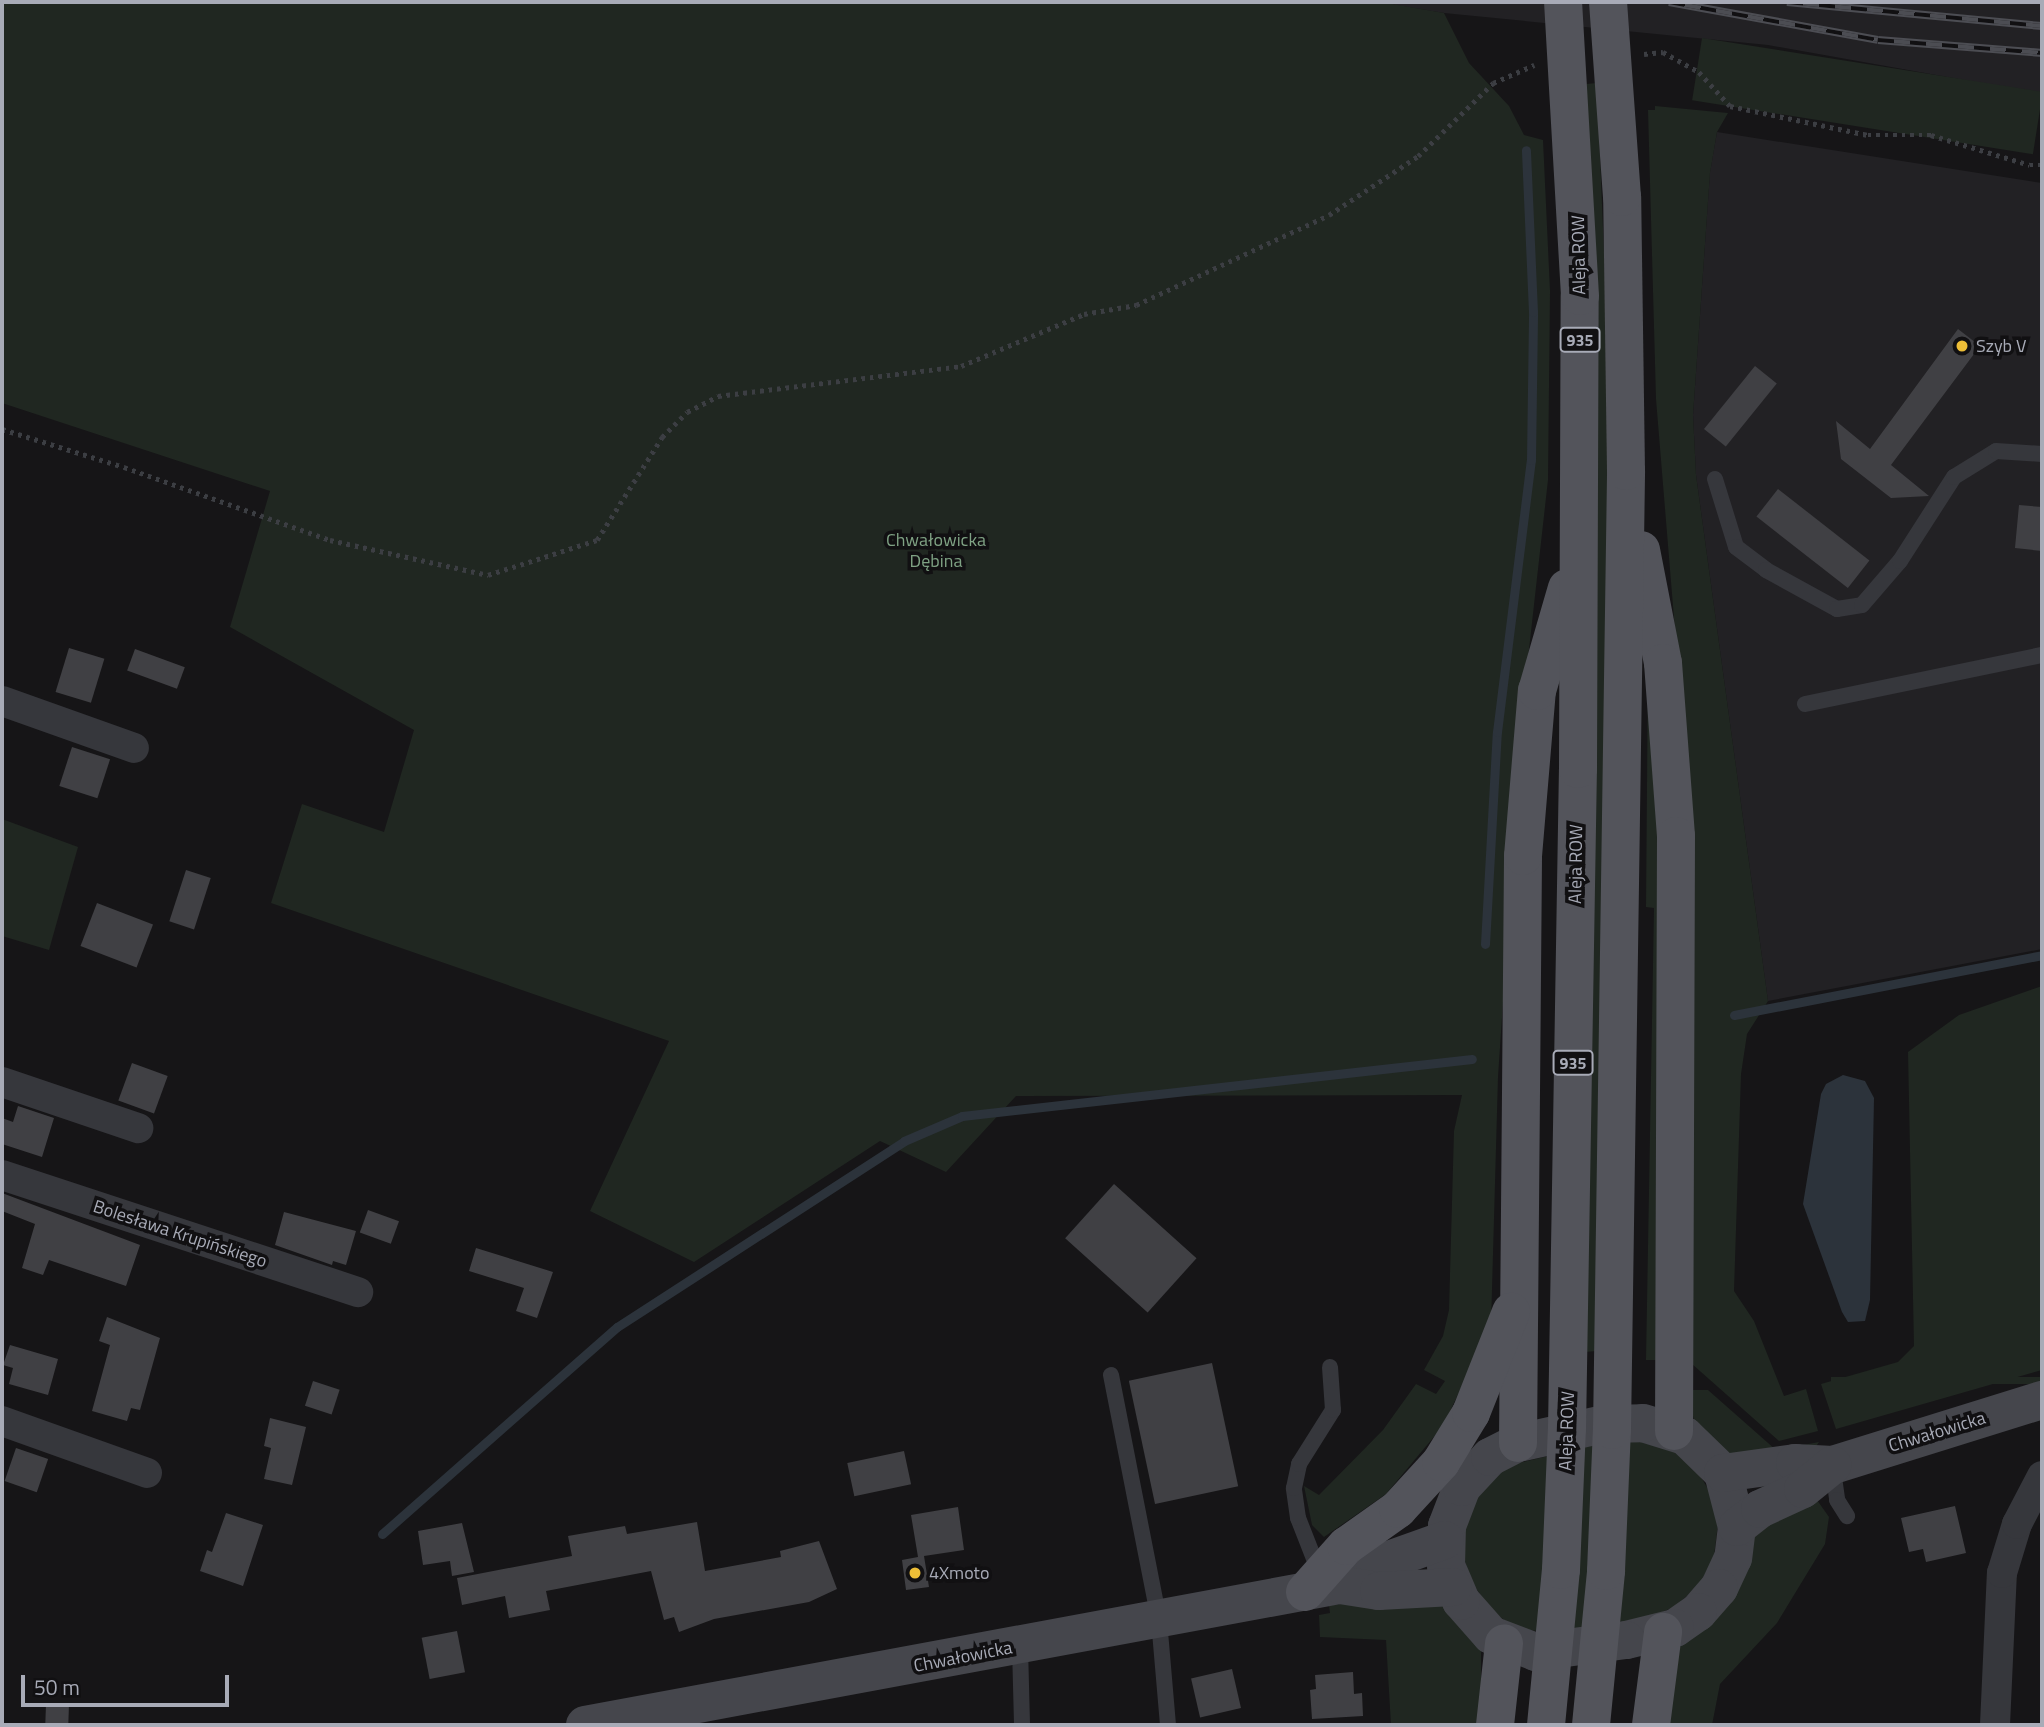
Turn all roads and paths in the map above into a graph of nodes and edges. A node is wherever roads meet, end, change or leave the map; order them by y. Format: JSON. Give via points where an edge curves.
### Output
{"nodes":[{"id":1,"x":1563,"y":2,"type":"edge"},
{"id":2,"x":1608,"y":2,"type":"edge"},
{"id":3,"x":1636,"y":55,"type":"dead end"},
{"id":4,"x":1542,"y":64,"type":"dead end"},
{"id":5,"x":2042,"y":164,"type":"edge"},
{"id":6,"x":2,"y":429,"type":"edge"},
{"id":7,"x":2042,"y":454,"type":"edge"},
{"id":8,"x":1626,"y":471,"type":"junction"},
{"id":9,"x":1715,"y":479,"type":"dead end"},
{"id":10,"x":1580,"y":542,"type":"junction"},
{"id":11,"x":2042,"y":655,"type":"edge"},
{"id":12,"x":2,"y":701,"type":"edge"},
{"id":13,"x":1805,"y":704,"type":"dead end"},
{"id":14,"x":134,"y":748,"type":"dead end"},
{"id":15,"x":2,"y":1082,"type":"edge"},
{"id":16,"x":138,"y":1128,"type":"dead end"},
{"id":17,"x":2,"y":1175,"type":"edge"},
{"id":18,"x":1520,"y":1287,"type":"junction"},
{"id":19,"x":358,"y":1292,"type":"dead end"},
{"id":20,"x":1330,"y":1367,"type":"dead end"},
{"id":21,"x":1111,"y":1375,"type":"dead end"},
{"id":22,"x":2042,"y":1399,"type":"edge"},
{"id":23,"x":2,"y":1421,"type":"edge"},
{"id":24,"x":1674,"y":1431,"type":"junction"},
{"id":25,"x":1518,"y":1443,"type":"junction"},
{"id":26,"x":1833,"y":1465,"type":"junction"},
{"id":27,"x":146,"y":1473,"type":"dead end"},
{"id":28,"x":1723,"y":1473,"type":"junction"},
{"id":29,"x":2042,"y":1476,"type":"edge"},
{"id":30,"x":1847,"y":1516,"type":"dead end"},
{"id":31,"x":1737,"y":1527,"type":"junction"},
{"id":32,"x":1445,"y":1540,"type":"junction"},
{"id":33,"x":1322,"y":1584,"type":"junction"},
{"id":34,"x":1453,"y":1587,"type":"junction"},
{"id":35,"x":1159,"y":1620,"type":"junction"},
{"id":36,"x":1663,"y":1632,"type":"junction"},
{"id":37,"x":1504,"y":1643,"type":"junction"},
{"id":38,"x":1020,"y":1647,"type":"junction"},
{"id":39,"x":1592,"y":1722,"type":"edge"},
{"id":40,"x":1546,"y":1724,"type":"edge"},
{"id":41,"x":585,"y":1725,"type":"edge"},
{"id":42,"x":1022,"y":1725,"type":"edge"},
{"id":43,"x":1168,"y":1725,"type":"edge"},
{"id":44,"x":1495,"y":1725,"type":"edge"},
{"id":45,"x":1651,"y":1725,"type":"edge"},
{"id":46,"x":1995,"y":1725,"type":"edge"}],
"edges":[{"from":1,"to":10,"type":"main road","name":"Aleja ROW","number":"935","via":[[1580,296]]},
{"from":2,"to":8,"type":"main road","number":"935","via":[[1618,112]]},
{"from":3,"to":5,"type":"path","via":[[1663,52],[1699,72],[1730,106],[1868,135],[1931,135],[2030,165]]},
{"from":4,"to":6,"type":"path","via":[[1529,65],[1493,83],[1418,156],[1329,215],[1136,305],[1084,314],[961,366],[718,396],[687,412],[662,438],[597,540],[488,575],[330,540]]},
{"from":7,"to":9,"type":"lane","via":[[1996,451],[1954,477],[1900,561],[1862,605],[1837,609],[1766,570],[1736,547]]},
{"from":8,"to":24,"type":"main road","via":[[1663,663],[1676,836]]},
{"from":8,"to":39,"type":"main road","number":"935","via":[[1614,1353],[1606,1571]]},
{"from":10,"to":18,"type":"main road","via":[[1537,691],[1528,785],[1521,928]]},
{"from":10,"to":40,"type":"main road","name":"Aleja ROW","number":"935","via":[[1569,1357],[1561,1570]]},
{"from":11,"to":13,"type":"lane"},
{"from":12,"to":14,"type":"street"},
{"from":15,"to":16,"type":"street"},
{"from":17,"to":19,"type":"street","name":"Bolesława Krupińskiego"},
{"from":18,"to":25,"type":"main road"},
{"from":18,"to":33,"type":"main road","via":[[1482,1390],[1441,1462],[1398,1508],[1346,1546]]},
{"from":20,"to":33,"type":"lane","via":[[1333,1410],[1299,1464],[1294,1488],[1298,1518]]},
{"from":21,"to":35,"type":"lane"},
{"from":22,"to":26,"type":"main road","name":"Chwałowicka"},
{"from":23,"to":27,"type":"street"},
{"from":24,"to":25,"type":"main road","via":[[1625,1422]]},
{"from":24,"to":28,"type":"main road","via":[[1697,1445]]},
{"from":25,"to":32,"type":"main road","via":[[1490,1457],[1462,1487]]},
{"from":26,"to":28,"type":"main road","name":"Chwałowicka","via":[[1796,1463]]},
{"from":26,"to":30,"type":"lane","via":[[1837,1500]]},
{"from":26,"to":31,"type":"main road","name":"Chwałowicka","via":[[1803,1489],[1760,1509]]},
{"from":28,"to":31,"type":"main road"},
{"from":29,"to":46,"type":"street","via":[[2017,1524],[2002,1573]]},
{"from":31,"to":36,"type":"main road","via":[[1733,1558],[1719,1588],[1698,1612]]},
{"from":32,"to":33,"type":"main road","name":"Chwałowicka"},
{"from":32,"to":34,"type":"main road"},
{"from":33,"to":34,"type":"main road","name":"Chwałowicka","via":[[1379,1591]]},
{"from":33,"to":35,"type":"main road","name":"Chwałowicka"},
{"from":34,"to":37,"type":"main road","via":[[1480,1625]]},
{"from":35,"to":38,"type":"main road","name":"Chwałowicka"},
{"from":35,"to":43,"type":"lane"},
{"from":36,"to":37,"type":"main road","via":[[1560,1652]]},
{"from":36,"to":45,"type":"main road"},
{"from":37,"to":44,"type":"main road"},
{"from":38,"to":41,"type":"main road","name":"Chwałowicka"},
{"from":38,"to":42,"type":"lane"}]}
